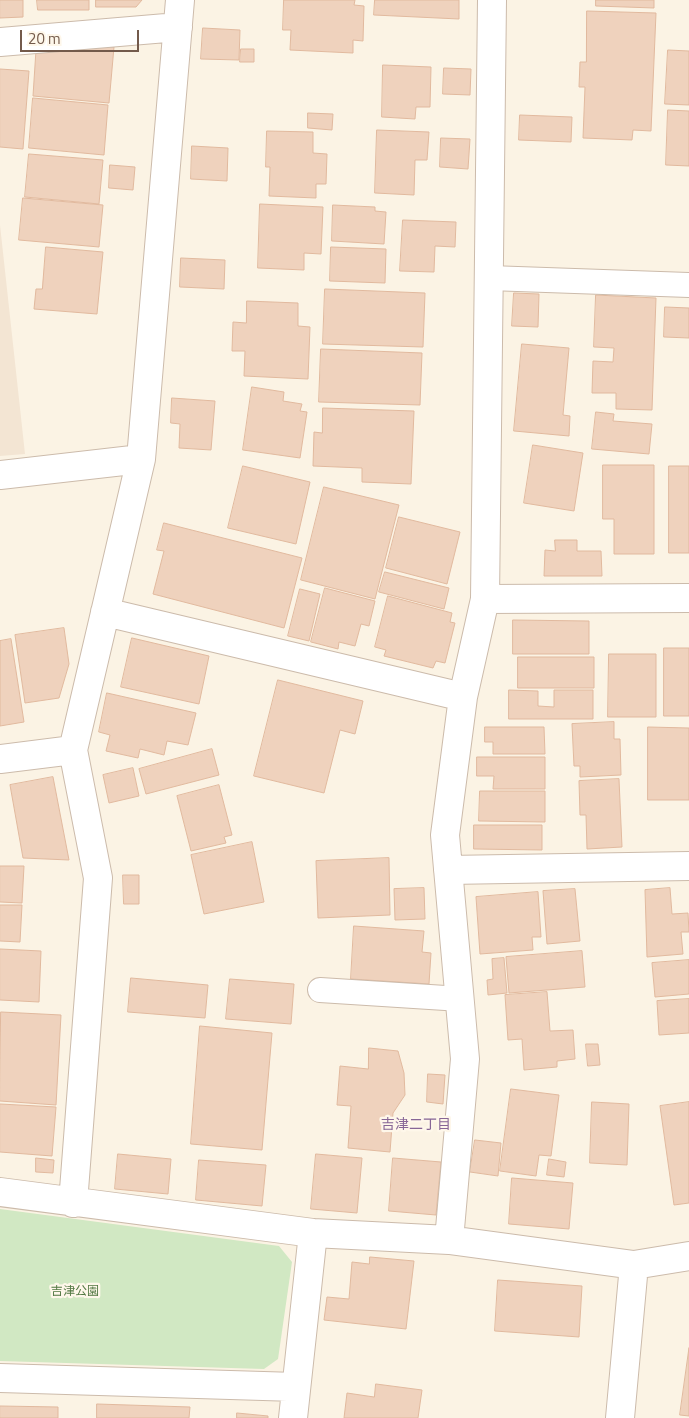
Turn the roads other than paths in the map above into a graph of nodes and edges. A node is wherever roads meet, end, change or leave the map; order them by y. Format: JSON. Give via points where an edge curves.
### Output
{"nodes":[{"id":1,"x":180,"y":0,"type":"edge"},
{"id":2,"x":492,"y":0,"type":"edge"},
{"id":3,"x":178,"y":27,"type":"junction"},
{"id":4,"x":0,"y":42,"type":"edge"},
{"id":5,"x":489,"y":278,"type":"junction"},
{"id":6,"x":689,"y":285,"type":"edge"},
{"id":7,"x":141,"y":459,"type":"junction"},
{"id":8,"x":0,"y":474,"type":"edge"},
{"id":9,"x":689,"y":598,"type":"edge"},
{"id":10,"x":485,"y":599,"type":"junction"},
{"id":11,"x":105,"y":612,"type":"junction"},
{"id":12,"x":463,"y":697,"type":"junction"},
{"id":13,"x":73,"y":750,"type":"junction"},
{"id":14,"x":0,"y":759,"type":"edge"},
{"id":15,"x":689,"y":866,"type":"edge"},
{"id":16,"x":448,"y":870,"type":"junction"},
{"id":17,"x":320,"y":990,"type":"dead end"},
{"id":18,"x":460,"y":999,"type":"junction"},
{"id":19,"x":0,"y":1192,"type":"edge"},
{"id":20,"x":73,"y":1203,"type":"junction"},
{"id":21,"x":314,"y":1233,"type":"junction"},
{"id":22,"x":449,"y":1240,"type":"junction"},
{"id":23,"x":689,"y":1256,"type":"edge"},
{"id":24,"x":634,"y":1265,"type":"junction"},
{"id":25,"x":0,"y":1378,"type":"edge"},
{"id":26,"x":296,"y":1387,"type":"junction"},
{"id":27,"x":293,"y":1418,"type":"edge"},
{"id":28,"x":620,"y":1418,"type":"edge"}],
"edges":[{"from":1,"to":3,"type":"street"},
{"from":2,"to":5,"type":"street"},
{"from":3,"to":4,"type":"street"},
{"from":3,"to":7,"type":"street"},
{"from":5,"to":6,"type":"lane"},
{"from":5,"to":10,"type":"street"},
{"from":7,"to":8,"type":"street"},
{"from":7,"to":11,"type":"street"},
{"from":9,"to":10,"type":"street"},
{"from":10,"to":12,"type":"street"},
{"from":11,"to":12,"type":"street"},
{"from":11,"to":13,"type":"street"},
{"from":12,"to":16,"type":"street","via":[[445,835]]},
{"from":13,"to":14,"type":"street"},
{"from":13,"to":20,"type":"street","via":[[98,878]]},
{"from":15,"to":16,"type":"street"},
{"from":16,"to":18,"type":"street"},
{"from":17,"to":18,"type":"lane"},
{"from":18,"to":22,"type":"street","via":[[465,1059]]},
{"from":19,"to":20,"type":"street"},
{"from":20,"to":21,"type":"street"},
{"from":21,"to":22,"type":"street"},
{"from":21,"to":26,"type":"street"},
{"from":22,"to":24,"type":"street"},
{"from":23,"to":24,"type":"street"},
{"from":24,"to":28,"type":"street"},
{"from":25,"to":26,"type":"street"},
{"from":26,"to":27,"type":"street"}]}
